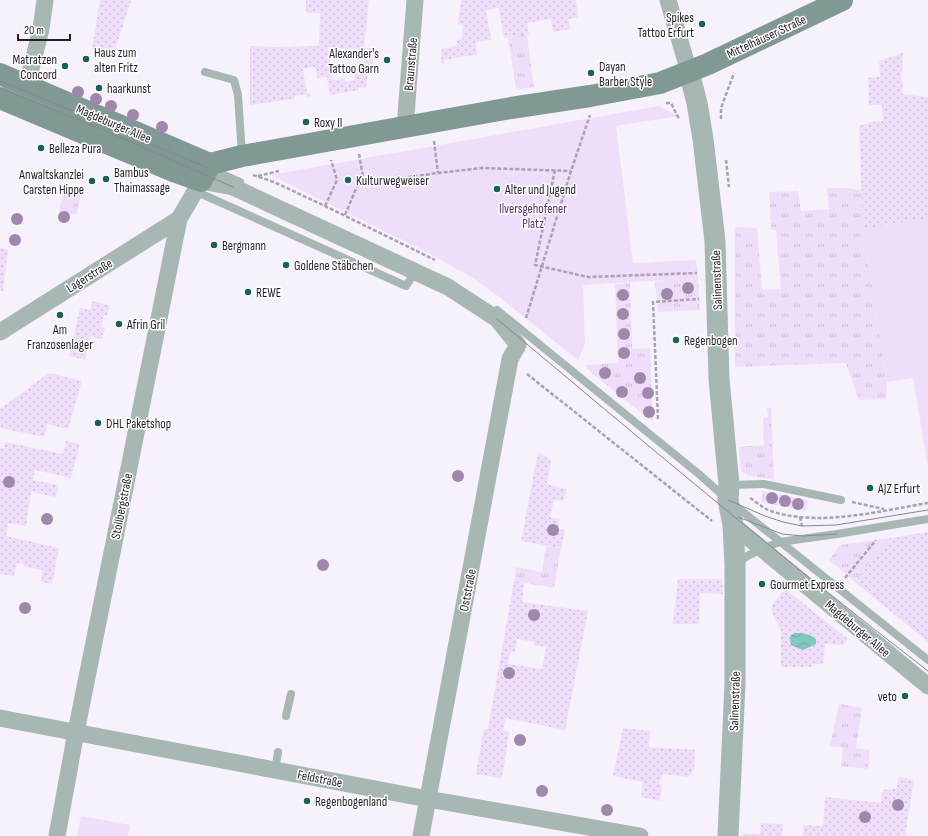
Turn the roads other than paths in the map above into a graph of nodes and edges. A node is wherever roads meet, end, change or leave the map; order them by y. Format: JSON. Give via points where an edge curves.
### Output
{"nodes":[{"id":1,"x":45,"y":0,"type":"edge"},
{"id":2,"x":415,"y":0,"type":"edge"},
{"id":3,"x":668,"y":0,"type":"edge"},
{"id":4,"x":842,"y":0,"type":"edge"},
{"id":5,"x":205,"y":72,"type":"dead end"},
{"id":6,"x":689,"y":72,"type":"junction"},
{"id":7,"x":0,"y":74,"type":"edge"},
{"id":8,"x":27,"y":85,"type":"junction"},
{"id":9,"x":0,"y":98,"type":"edge"},
{"id":10,"x":405,"y":127,"type":"junction"},
{"id":11,"x":242,"y":156,"type":"junction"},
{"id":12,"x":203,"y":176,"type":"junction"},
{"id":13,"x":179,"y":219,"type":"junction"},
{"id":14,"x":415,"y":272,"type":"junction"},
{"id":15,"x":0,"y":332,"type":"edge"},
{"id":16,"x":518,"y":345,"type":"joint"},
{"id":17,"x":728,"y":492,"type":"junction"},
{"id":18,"x":841,"y":500,"type":"road end"},
{"id":19,"x":928,"y":519,"type":"edge"},
{"id":20,"x":724,"y":524,"type":"junction"},
{"id":21,"x":780,"y":542,"type":"junction"},
{"id":22,"x":762,"y":549,"type":"junction"},
{"id":23,"x":736,"y":565,"type":"junction"},
{"id":24,"x":928,"y":660,"type":"edge"},
{"id":25,"x":928,"y":686,"type":"edge"},
{"id":26,"x":291,"y":694,"type":"dead end"},
{"id":27,"x":286,"y":716,"type":"dead end"},
{"id":28,"x":0,"y":718,"type":"edge"},
{"id":29,"x":76,"y":732,"type":"junction"},
{"id":30,"x":278,"y":752,"type":"dead end"},
{"id":31,"x":275,"y":770,"type":"junction"},
{"id":32,"x":428,"y":799,"type":"junction"},
{"id":33,"x":57,"y":836,"type":"edge"},
{"id":34,"x":421,"y":836,"type":"edge"},
{"id":35,"x":640,"y":836,"type":"edge"},
{"id":36,"x":728,"y":836,"type":"edge"}],
"edges":[{"from":1,"to":8,"type":"street"},
{"from":2,"to":10,"type":"street","name":"Braunstraße"},
{"from":3,"to":6,"type":"street","name":"Salinenstraße"},
{"from":4,"to":6,"type":"main road","name":"Mittelhäuser Straße"},
{"from":5,"to":11,"type":"lane","via":[[234,80],[238,95]]},
{"from":6,"to":10,"type":"main road","via":[[660,83]]},
{"from":6,"to":17,"type":"street","name":"Salinenstraße","via":[[703,139],[715,241],[719,379]]},
{"from":7,"to":8,"type":"main road","name":"Magdeburger Allee"},
{"from":8,"to":12,"type":"main road","name":"Magdeburger Allee"},
{"from":9,"to":12,"type":"main road","name":"Magdeburger Allee","via":[[176,172]]},
{"from":10,"to":11,"type":"main road"},
{"from":11,"to":12,"type":"main road"},
{"from":12,"to":13,"type":"street","name":"Stollbergstraße"},
{"from":12,"to":14,"type":"street","name":"Magdeburger Allee","via":[[233,187]]},
{"from":12,"to":14,"type":"lane","via":[[406,286]]},
{"from":12,"to":17,"type":"lane","via":[[290,204],[452,280],[502,313],[700,475]]},
{"from":13,"to":15,"type":"street","name":"Lagerstraße"},
{"from":13,"to":29,"type":"street","name":"Stollbergstraße"},
{"from":14,"to":16,"type":"street","name":"Magdeburger Allee","via":[[448,288],[497,319]]},
{"from":16,"to":32,"type":"street","name":"Oststraße","via":[[510,360]]},
{"from":17,"to":18,"type":"lane","via":[[764,484]]},
{"from":17,"to":20,"type":"street","name":"Salinenstraße"},
{"from":17,"to":21,"type":"lane"},
{"from":19,"to":21,"type":"lane"},
{"from":20,"to":22,"type":"street","name":"Magdeburger Allee"},
{"from":20,"to":23,"type":"street","name":"Salinenstraße"},
{"from":21,"to":22,"type":"lane"},
{"from":21,"to":24,"type":"lane"},
{"from":22,"to":23,"type":"lane"},
{"from":22,"to":25,"type":"street","name":"Magdeburger Allee"},
{"from":23,"to":36,"type":"street","name":"Salinenstraße","via":[[735,684]]},
{"from":26,"to":27,"type":"lane"},
{"from":28,"to":29,"type":"street","name":"Feldstraße"},
{"from":29,"to":31,"type":"street","name":"Feldstraße"},
{"from":29,"to":33,"type":"street","name":"Stollbergstraße"},
{"from":30,"to":31,"type":"lane"},
{"from":31,"to":32,"type":"street","name":"Feldstraße"},
{"from":32,"to":34,"type":"street","name":"Oststraße"},
{"from":32,"to":35,"type":"street","name":"Feldstraße"}]}
